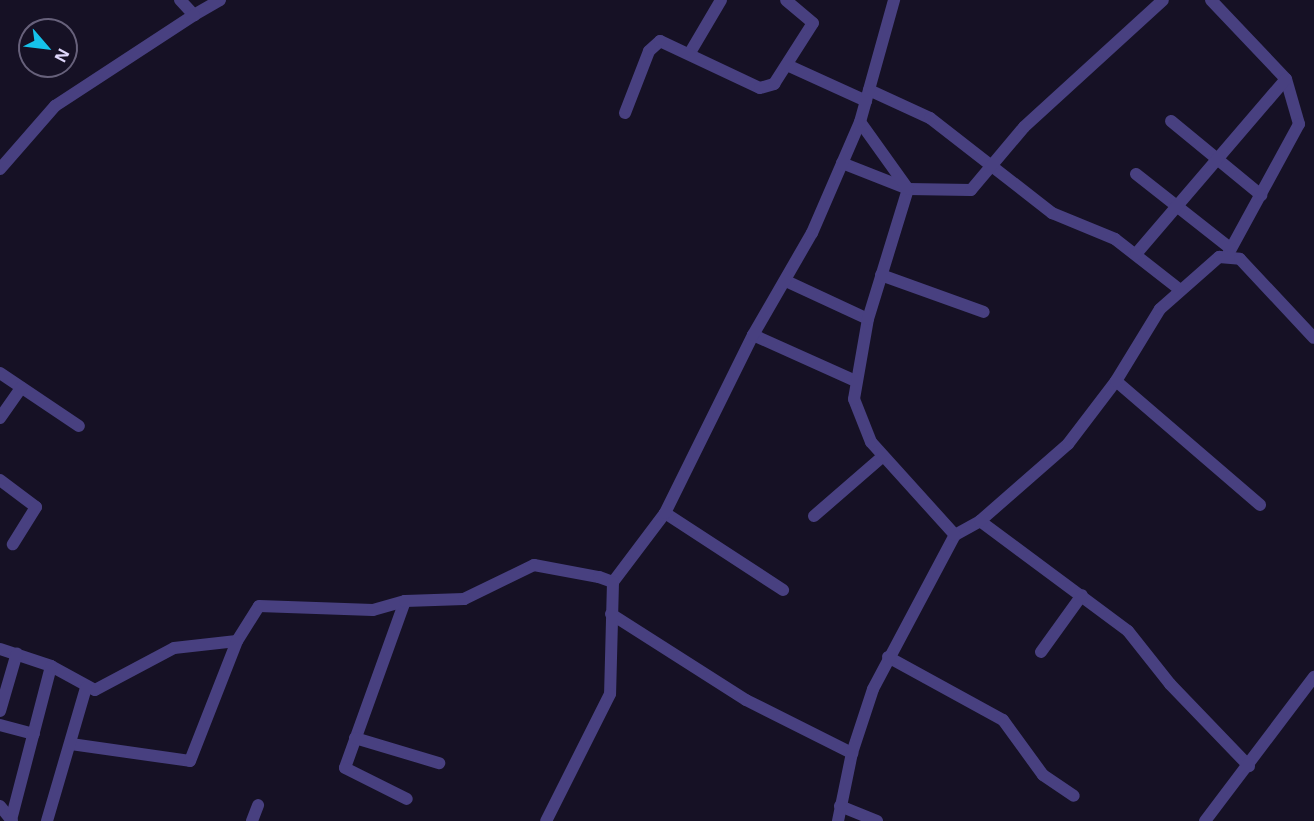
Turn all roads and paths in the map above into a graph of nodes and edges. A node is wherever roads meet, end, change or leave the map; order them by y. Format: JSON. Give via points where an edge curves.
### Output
{"nodes":[{"id":1,"x":180,"y":0,"type":"edge"},
{"id":2,"x":220,"y":0,"type":"edge"},
{"id":3,"x":721,"y":0,"type":"edge"},
{"id":4,"x":786,"y":0,"type":"edge"},
{"id":5,"x":894,"y":0,"type":"edge"},
{"id":6,"x":1163,"y":0,"type":"edge"},
{"id":7,"x":1211,"y":0,"type":"edge"},
{"id":8,"x":194,"y":15,"type":"junction"},
{"id":9,"x":691,"y":51,"type":"junction"},
{"id":10,"x":787,"y":64,"type":"junction"},
{"id":11,"x":1286,"y":79,"type":"junction"},
{"id":12,"x":867,"y":96,"type":"junction"},
{"id":13,"x":625,"y":113,"type":"dead end"},
{"id":14,"x":860,"y":122,"type":"junction"},
{"id":15,"x":1171,"y":122,"type":"dead end"},
{"id":16,"x":1216,"y":159,"type":"junction"},
{"id":17,"x":842,"y":164,"type":"junction"},
{"id":18,"x":992,"y":167,"type":"junction"},
{"id":19,"x":0,"y":169,"type":"edge"},
{"id":20,"x":1136,"y":174,"type":"dead end"},
{"id":21,"x":908,"y":189,"type":"junction"},
{"id":22,"x":1261,"y":195,"type":"junction"},
{"id":23,"x":1178,"y":204,"type":"junction"},
{"id":24,"x":1229,"y":251,"type":"junction"},
{"id":25,"x":1136,"y":254,"type":"junction"},
{"id":26,"x":881,"y":276,"type":"junction"},
{"id":27,"x":786,"y":281,"type":"junction"},
{"id":28,"x":1179,"y":289,"type":"junction"},
{"id":29,"x":984,"y":312,"type":"dead end"},
{"id":30,"x":868,"y":319,"type":"junction"},
{"id":31,"x":753,"y":335,"type":"junction"},
{"id":32,"x":1314,"y":338,"type":"edge"},
{"id":33,"x":0,"y":373,"type":"edge"},
{"id":34,"x":853,"y":380,"type":"junction"},
{"id":35,"x":1116,"y":381,"type":"junction"},
{"id":36,"x":21,"y":388,"type":"junction"},
{"id":37,"x":0,"y":418,"type":"edge"},
{"id":38,"x":79,"y":426,"type":"dead end"},
{"id":39,"x":882,"y":457,"type":"junction"},
{"id":40,"x":0,"y":480,"type":"edge"},
{"id":41,"x":1260,"y":505,"type":"dead end"},
{"id":42,"x":665,"y":513,"type":"junction"},
{"id":43,"x":814,"y":516,"type":"dead end"},
{"id":44,"x":980,"y":521,"type":"junction"},
{"id":45,"x":955,"y":536,"type":"junction"},
{"id":46,"x":13,"y":544,"type":"dead end"},
{"id":47,"x":613,"y":582,"type":"junction"},
{"id":48,"x":783,"y":590,"type":"dead end"},
{"id":49,"x":1082,"y":595,"type":"junction"},
{"id":50,"x":405,"y":601,"type":"junction"},
{"id":51,"x":611,"y":614,"type":"junction"},
{"id":52,"x":237,"y":641,"type":"junction"},
{"id":53,"x":0,"y":649,"type":"edge"},
{"id":54,"x":1041,"y":652,"type":"dead end"},
{"id":55,"x":17,"y":653,"type":"junction"},
{"id":56,"x":888,"y":657,"type":"junction"},
{"id":57,"x":51,"y":666,"type":"junction"},
{"id":58,"x":1314,"y":677,"type":"edge"},
{"id":59,"x":86,"y":688,"type":"junction"},
{"id":60,"x":3,"y":691,"type":"edge"},
{"id":61,"x":0,"y":711,"type":"edge"},
{"id":62,"x":0,"y":725,"type":"edge"},
{"id":63,"x":34,"y":734,"type":"junction"},
{"id":64,"x":354,"y":738,"type":"junction"},
{"id":65,"x":71,"y":744,"type":"junction"},
{"id":66,"x":852,"y":753,"type":"junction"},
{"id":67,"x":439,"y":763,"type":"dead end"},
{"id":68,"x":1249,"y":766,"type":"junction"},
{"id":69,"x":1074,"y":796,"type":"dead end"},
{"id":70,"x":407,"y":799,"type":"dead end"},
{"id":71,"x":258,"y":805,"type":"dead end"},
{"id":72,"x":0,"y":806,"type":"edge"},
{"id":73,"x":840,"y":806,"type":"junction"},
{"id":74,"x":552,"y":819,"type":"edge"},
{"id":75,"x":11,"y":820,"type":"edge"},
{"id":76,"x":46,"y":821,"type":"edge"},
{"id":77,"x":252,"y":821,"type":"edge"},
{"id":78,"x":838,"y":821,"type":"edge"},
{"id":79,"x":877,"y":821,"type":"edge"},
{"id":80,"x":1205,"y":821,"type":"edge"}],
"edges":[{"from":1,"to":8,"type":"street"},
{"from":2,"to":8,"type":"street"},
{"from":3,"to":9,"type":"street"},
{"from":4,"to":10,"type":"street","via":[[813,23]]},
{"from":5,"to":12,"type":"street"},
{"from":6,"to":18,"type":"street","via":[[1024,127]]},
{"from":7,"to":11,"type":"street"},
{"from":8,"to":19,"type":"street","via":[[55,106]]},
{"from":9,"to":10,"type":"street","via":[[760,88],[774,84]]},
{"from":9,"to":13,"type":"street","via":[[657,42]]},
{"from":10,"to":12,"type":"street"},
{"from":11,"to":16,"type":"street"},
{"from":11,"to":22,"type":"street","via":[[1299,124]]},
{"from":12,"to":14,"type":"street"},
{"from":12,"to":18,"type":"street","via":[[930,118]]},
{"from":14,"to":17,"type":"street"},
{"from":14,"to":21,"type":"street"},
{"from":15,"to":16,"type":"street"},
{"from":16,"to":22,"type":"street"},
{"from":16,"to":23,"type":"street"},
{"from":17,"to":21,"type":"street"},
{"from":17,"to":27,"type":"street"},
{"from":18,"to":21,"type":"street","via":[[967,192]]},
{"from":18,"to":25,"type":"street","via":[[1052,213]]},
{"from":20,"to":23,"type":"street"},
{"from":21,"to":26,"type":"street"},
{"from":22,"to":24,"type":"street"},
{"from":23,"to":24,"type":"street"},
{"from":23,"to":25,"type":"street"},
{"from":24,"to":28,"type":"street"},
{"from":24,"to":32,"type":"street"},
{"from":25,"to":28,"type":"street"},
{"from":26,"to":29,"type":"street"},
{"from":26,"to":30,"type":"street"},
{"from":27,"to":30,"type":"street"},
{"from":27,"to":31,"type":"street"},
{"from":28,"to":35,"type":"street","via":[[1160,309]]},
{"from":30,"to":34,"type":"street"},
{"from":31,"to":34,"type":"street"},
{"from":31,"to":42,"type":"street"},
{"from":33,"to":36,"type":"street"},
{"from":34,"to":39,"type":"street","via":[[857,413]]},
{"from":35,"to":41,"type":"street"},
{"from":35,"to":44,"type":"street","via":[[1068,444]]},
{"from":36,"to":37,"type":"street"},
{"from":36,"to":38,"type":"street"},
{"from":39,"to":43,"type":"street"},
{"from":39,"to":45,"type":"street"},
{"from":40,"to":46,"type":"street","via":[[36,507]]},
{"from":42,"to":47,"type":"street"},
{"from":42,"to":48,"type":"street"},
{"from":44,"to":45,"type":"street"},
{"from":44,"to":49,"type":"street"},
{"from":45,"to":56,"type":"street"},
{"from":47,"to":50,"type":"street","via":[[534,566],[464,599]]},
{"from":47,"to":51,"type":"street"},
{"from":49,"to":54,"type":"street"},
{"from":49,"to":68,"type":"street","via":[[1134,637],[1170,684]]},
{"from":50,"to":52,"type":"street","via":[[373,610],[259,606]]},
{"from":50,"to":64,"type":"street"},
{"from":51,"to":66,"type":"street","via":[[746,700]]},
{"from":51,"to":74,"type":"street","via":[[610,694]]},
{"from":52,"to":59,"type":"street","via":[[174,648],[108,687]]},
{"from":52,"to":65,"type":"street","via":[[190,761]]},
{"from":53,"to":55,"type":"street"},
{"from":55,"to":57,"type":"street"},
{"from":55,"to":60,"type":"street"},
{"from":56,"to":66,"type":"street"},
{"from":56,"to":69,"type":"street","via":[[1003,720],[1043,775]]},
{"from":57,"to":59,"type":"street"},
{"from":57,"to":63,"type":"street"},
{"from":58,"to":68,"type":"street"},
{"from":59,"to":65,"type":"street"},
{"from":60,"to":61,"type":"street"},
{"from":62,"to":63,"type":"street"},
{"from":63,"to":75,"type":"street"},
{"from":64,"to":67,"type":"street"},
{"from":64,"to":70,"type":"street","via":[[345,770]]},
{"from":65,"to":76,"type":"street"},
{"from":66,"to":73,"type":"street"},
{"from":68,"to":80,"type":"street"},
{"from":71,"to":77,"type":"street"},
{"from":72,"to":75,"type":"street"},
{"from":73,"to":78,"type":"street"},
{"from":73,"to":79,"type":"street"}]}
